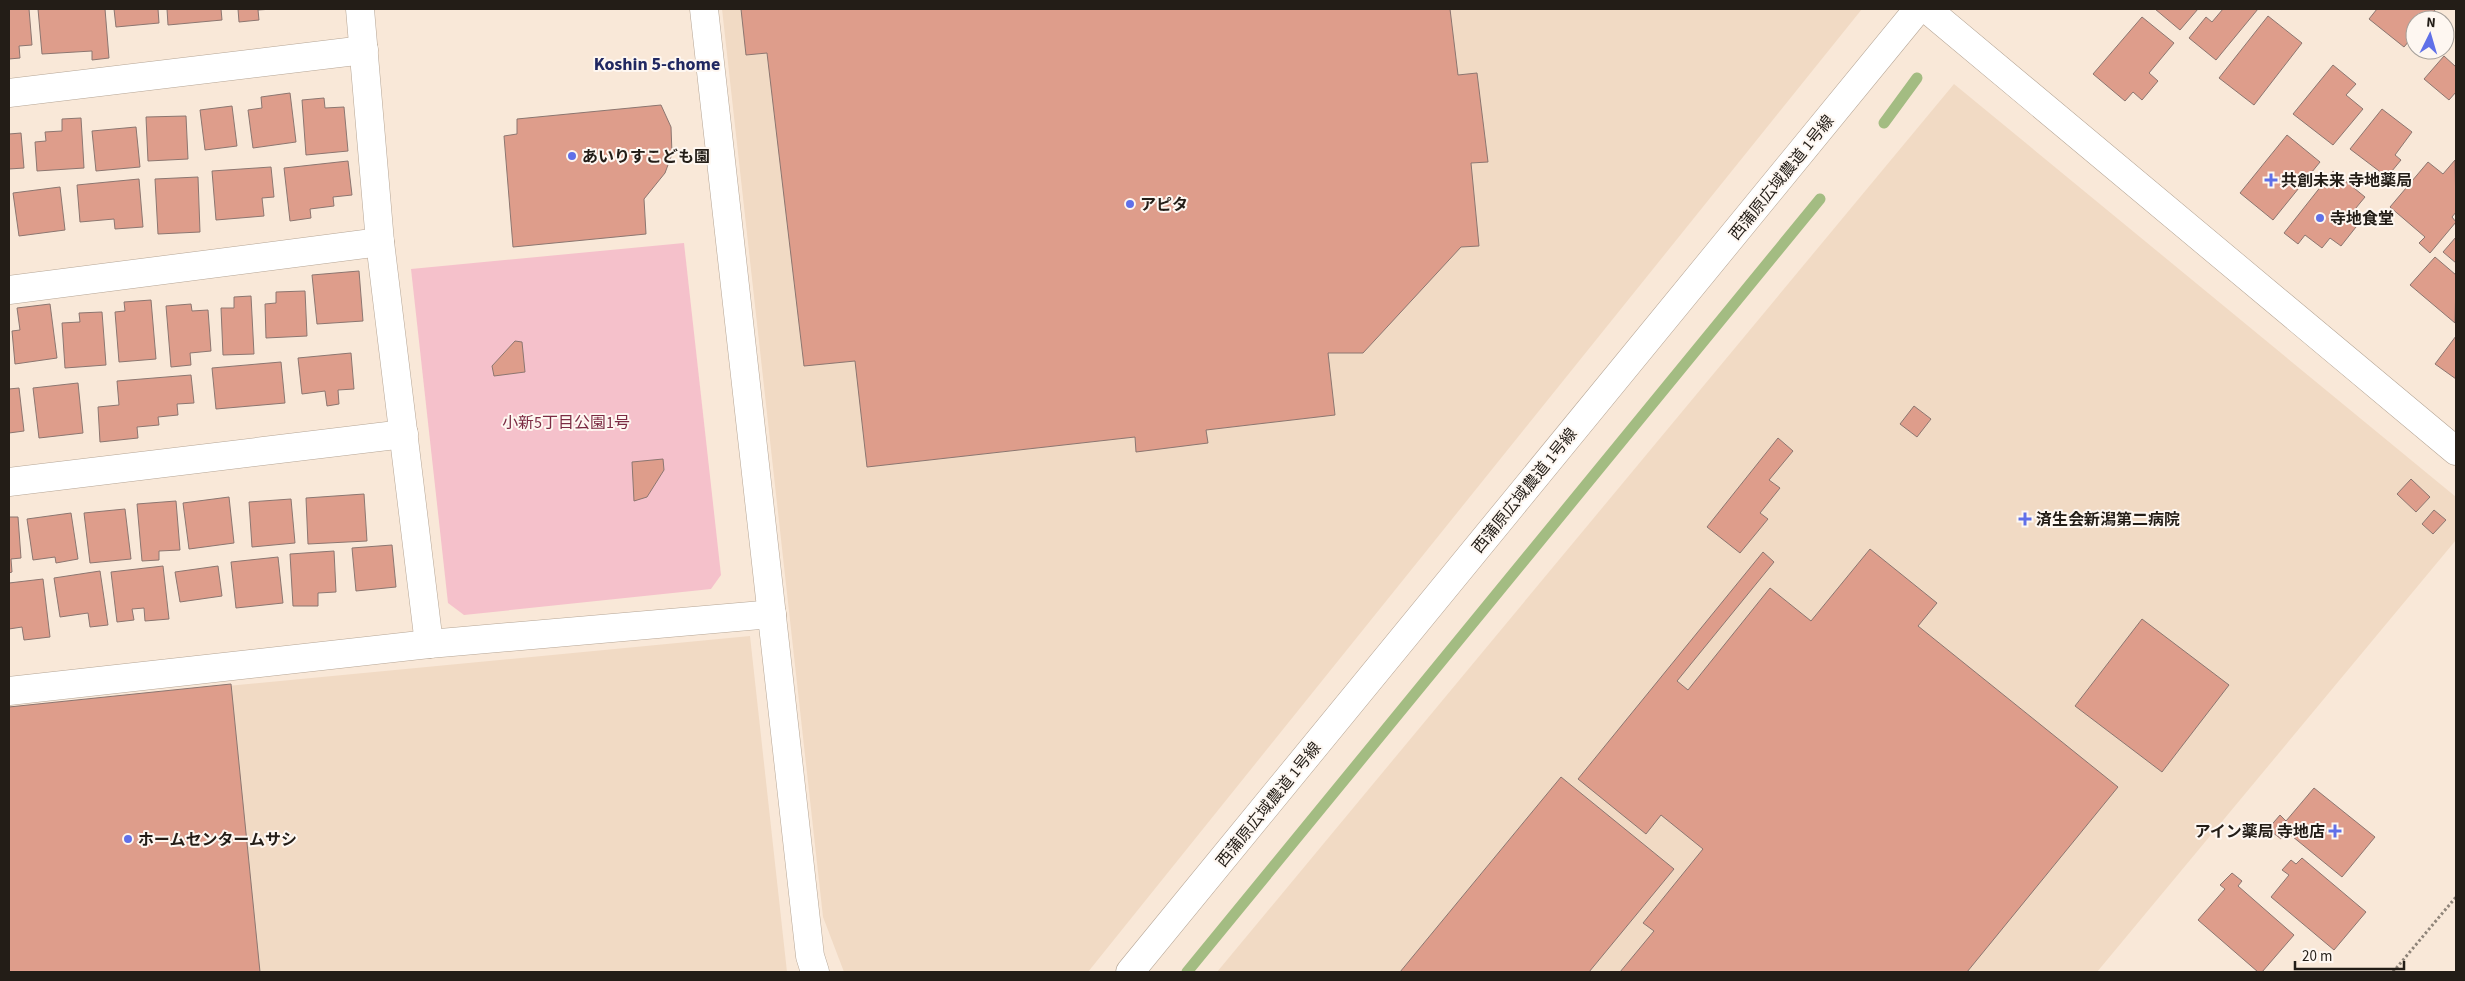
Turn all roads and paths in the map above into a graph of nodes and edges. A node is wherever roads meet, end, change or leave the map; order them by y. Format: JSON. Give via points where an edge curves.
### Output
{"nodes":[{"id":1,"x":360,"y":9,"type":"edge"},
{"id":2,"x":704,"y":9,"type":"edge"},
{"id":3,"x":1918,"y":9,"type":"edge"},
{"id":4,"x":1927,"y":9,"type":"edge"},
{"id":5,"x":364,"y":50,"type":"junction"},
{"id":6,"x":9,"y":93,"type":"edge"},
{"id":7,"x":380,"y":242,"type":"junction"},
{"id":8,"x":9,"y":290,"type":"edge"},
{"id":9,"x":404,"y":434,"type":"junction"},
{"id":10,"x":2456,"y":451,"type":"edge"},
{"id":11,"x":9,"y":482,"type":"edge"},
{"id":12,"x":772,"y":614,"type":"junction"},
{"id":13,"x":429,"y":644,"type":"junction"},
{"id":14,"x":9,"y":691,"type":"edge"},
{"id":15,"x":2456,"y":897,"type":"edge"},
{"id":16,"x":815,"y":972,"type":"edge"},
{"id":17,"x":1130,"y":972,"type":"edge"},
{"id":18,"x":2393,"y":972,"type":"edge"}],
"edges":[{"from":1,"to":5,"type":"street"},
{"from":2,"to":12,"type":"street"},
{"from":3,"to":17,"type":"street","name":"西蒲原広域農道 1号線"},
{"from":4,"to":10,"type":"street"},
{"from":5,"to":6,"type":"street"},
{"from":5,"to":7,"type":"street"},
{"from":7,"to":8,"type":"street"},
{"from":7,"to":9,"type":"street"},
{"from":9,"to":11,"type":"street"},
{"from":9,"to":13,"type":"street"},
{"from":12,"to":13,"type":"street"},
{"from":12,"to":16,"type":"street","via":[[810,956]]},
{"from":13,"to":14,"type":"street"},
{"from":15,"to":18,"type":"path"}]}
